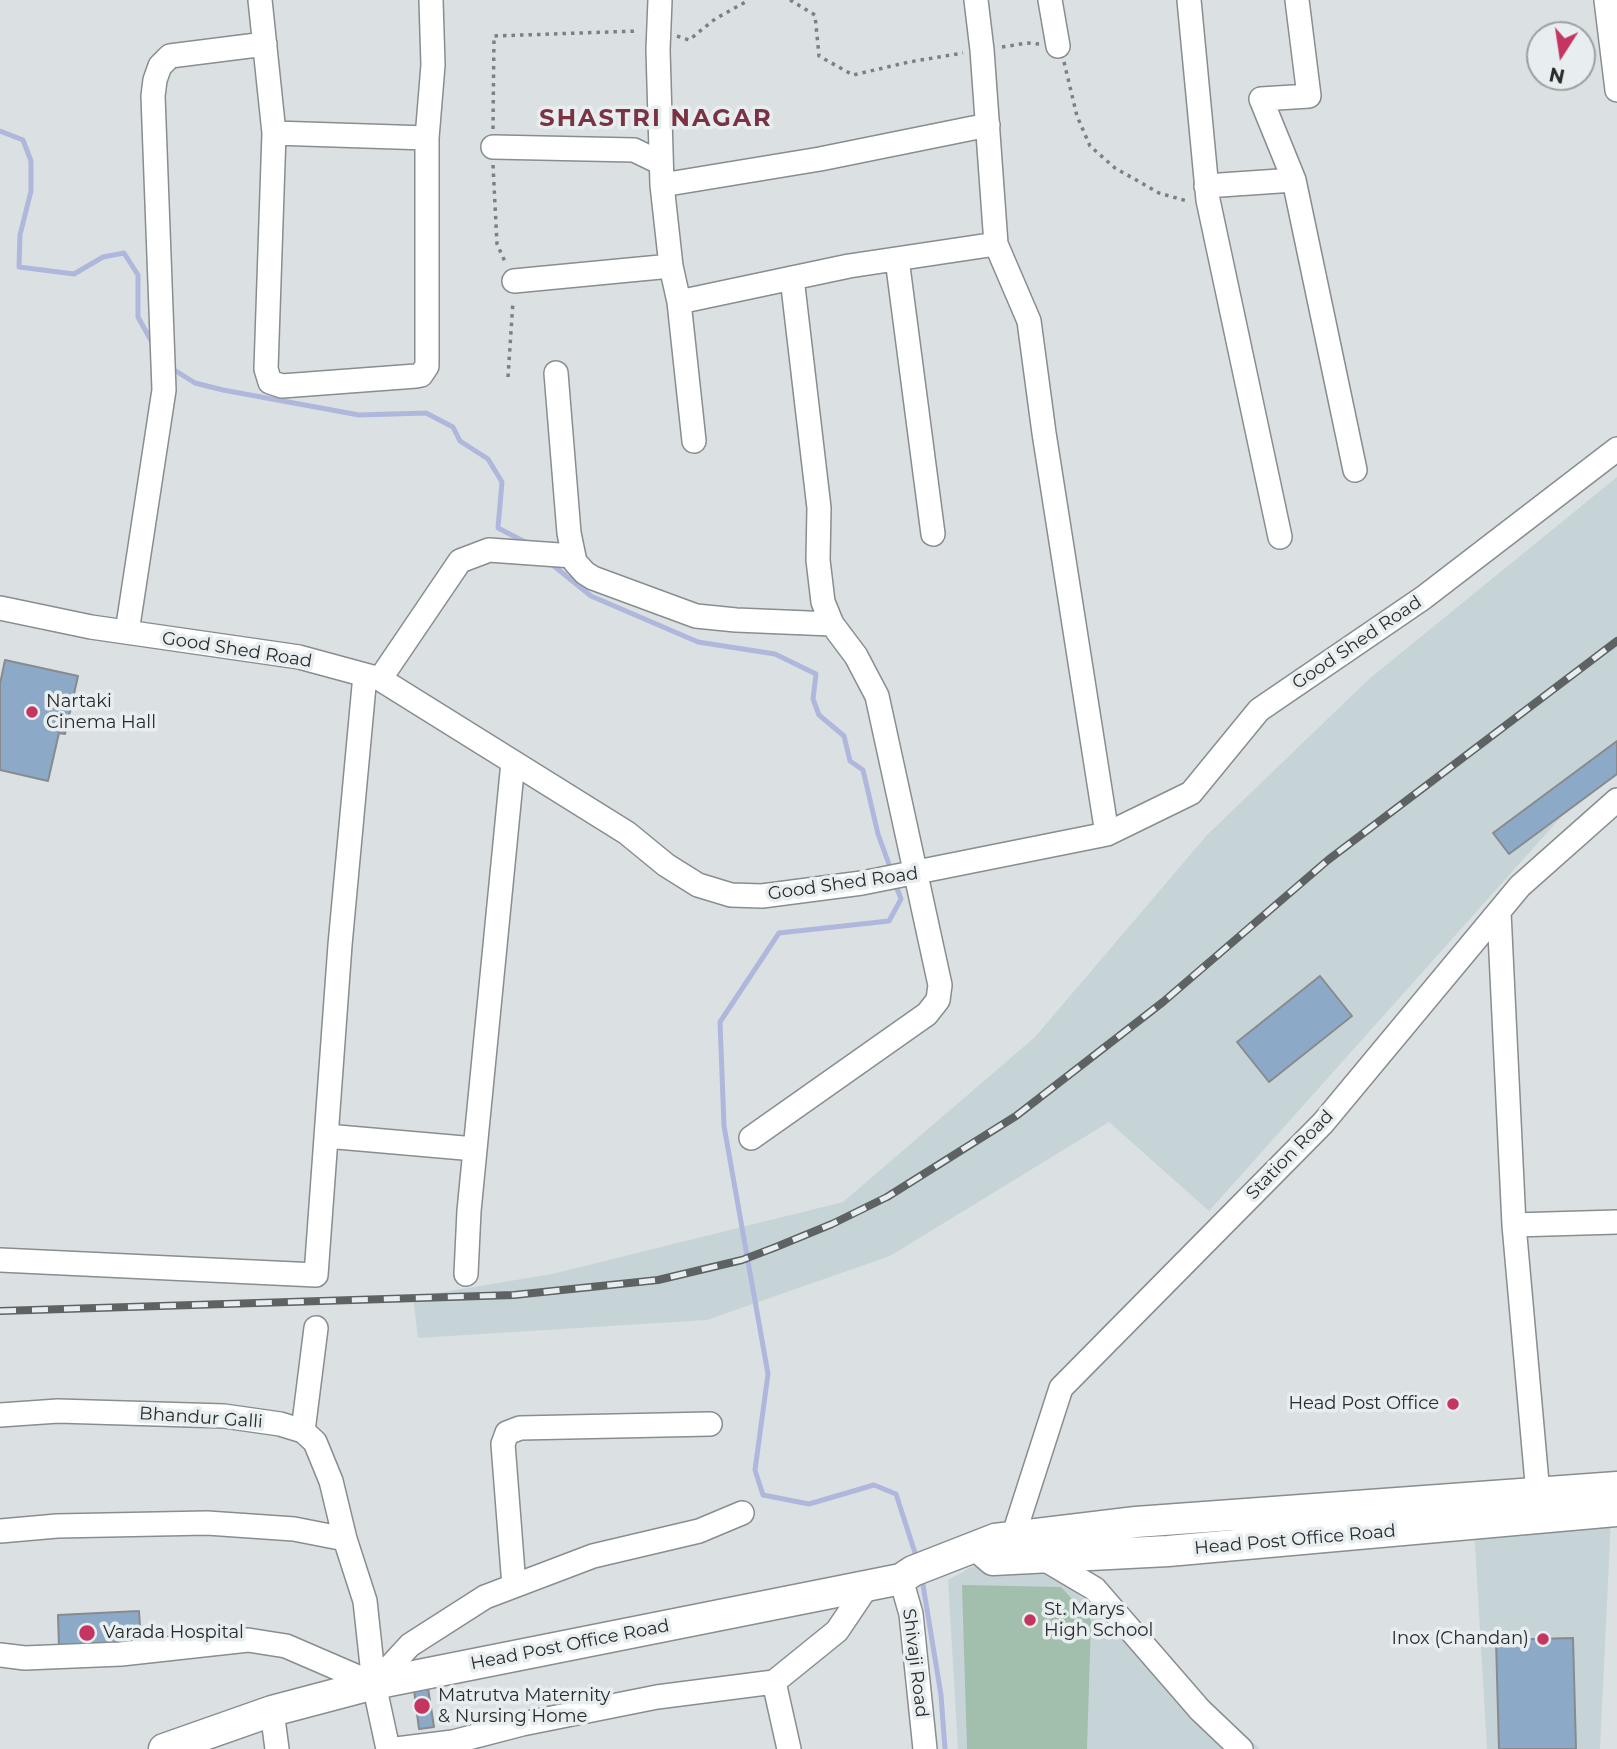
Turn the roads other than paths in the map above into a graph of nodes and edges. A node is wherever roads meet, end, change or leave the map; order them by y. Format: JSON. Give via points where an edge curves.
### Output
{"nodes":[{"id":1,"x":260,"y":0,"type":"edge"},
{"id":2,"x":431,"y":0,"type":"edge"},
{"id":3,"x":660,"y":0,"type":"edge"},
{"id":4,"x":976,"y":0,"type":"edge"},
{"id":5,"x":1050,"y":0,"type":"edge"},
{"id":6,"x":1189,"y":0,"type":"edge"},
{"id":7,"x":1297,"y":0,"type":"edge"},
{"id":8,"x":1606,"y":0,"type":"edge"},
{"id":9,"x":265,"y":44,"type":"junction"},
{"id":10,"x":1058,"y":46,"type":"dead end"},
{"id":11,"x":1617,"y":90,"type":"edge"},
{"id":12,"x":988,"y":125,"type":"junction"},
{"id":13,"x":274,"y":133,"type":"junction"},
{"id":14,"x":428,"y":138,"type":"junction"},
{"id":15,"x":493,"y":147,"type":"road end"},
{"id":16,"x":662,"y":174,"type":"junction"},
{"id":17,"x":1294,"y":180,"type":"junction"},
{"id":18,"x":1206,"y":186,"type":"junction"},
{"id":19,"x":996,"y":244,"type":"junction"},
{"id":20,"x":897,"y":259,"type":"junction"},
{"id":21,"x":671,"y":267,"type":"junction"},
{"id":22,"x":792,"y":278,"type":"junction"},
{"id":23,"x":514,"y":281,"type":"road end"},
{"id":24,"x":680,"y":302,"type":"junction"},
{"id":25,"x":556,"y":373,"type":"dead end"},
{"id":26,"x":694,"y":441,"type":"dead end"},
{"id":27,"x":1617,"y":449,"type":"edge"},
{"id":28,"x":1356,"y":470,"type":"dead end"},
{"id":29,"x":933,"y":534,"type":"dead end"},
{"id":30,"x":1280,"y":537,"type":"dead end"},
{"id":31,"x":573,"y":556,"type":"junction"},
{"id":32,"x":0,"y":608,"type":"edge"},
{"id":33,"x":832,"y":624,"type":"junction"},
{"id":34,"x":127,"y":632,"type":"junction"},
{"id":35,"x":372,"y":677,"type":"junction"},
{"id":36,"x":513,"y":762,"type":"junction"},
{"id":37,"x":1617,"y":800,"type":"edge"},
{"id":38,"x":1107,"y":834,"type":"junction"},
{"id":39,"x":900,"y":876,"type":"junction"},
{"id":40,"x":1499,"y":912,"type":"junction"},
{"id":41,"x":326,"y":1136,"type":"junction"},
{"id":42,"x":751,"y":1138,"type":"dead end"},
{"id":43,"x":475,"y":1149,"type":"junction"},
{"id":44,"x":1617,"y":1222,"type":"edge"},
{"id":45,"x":1514,"y":1225,"type":"junction"},
{"id":46,"x":0,"y":1260,"type":"edge"},
{"id":47,"x":466,"y":1274,"type":"dead end"},
{"id":48,"x":316,"y":1328,"type":"dead end"},
{"id":49,"x":0,"y":1415,"type":"edge"},
{"id":50,"x":709,"y":1424,"type":"dead end"},
{"id":51,"x":303,"y":1431,"type":"junction"},
{"id":52,"x":1617,"y":1487,"type":"edge"},
{"id":53,"x":1538,"y":1494,"type":"junction"},
{"id":54,"x":1617,"y":1511,"type":"edge"},
{"id":55,"x":742,"y":1513,"type":"dead end"},
{"id":56,"x":0,"y":1531,"type":"edge"},
{"id":57,"x":1013,"y":1537,"type":"junction"},
{"id":58,"x":345,"y":1539,"type":"junction"},
{"id":59,"x":978,"y":1547,"type":"junction"},
{"id":60,"x":1041,"y":1557,"type":"junction"},
{"id":61,"x":917,"y":1570,"type":"junction"},
{"id":62,"x":868,"y":1585,"type":"junction"},
{"id":63,"x":514,"y":1586,"type":"junction"},
{"id":64,"x":0,"y":1655,"type":"edge"},
{"id":65,"x":774,"y":1682,"type":"junction"},
{"id":66,"x":374,"y":1684,"type":"junction"},
{"id":67,"x":272,"y":1711,"type":"junction"},
{"id":68,"x":164,"y":1749,"type":"edge"},
{"id":69,"x":277,"y":1749,"type":"edge"},
{"id":70,"x":388,"y":1749,"type":"edge"},
{"id":71,"x":396,"y":1749,"type":"edge"},
{"id":72,"x":789,"y":1749,"type":"edge"},
{"id":73,"x":925,"y":1749,"type":"edge"},
{"id":74,"x":1241,"y":1749,"type":"edge"}],
"edges":[{"from":1,"to":9,"type":"street"},
{"from":2,"to":14,"type":"street"},
{"from":3,"to":16,"type":"street"},
{"from":4,"to":12,"type":"street"},
{"from":5,"to":10,"type":"street"},
{"from":6,"to":18,"type":"street"},
{"from":7,"to":17,"type":"street","via":[[1309,96],[1261,99]]},
{"from":8,"to":11,"type":"street"},
{"from":9,"to":13,"type":"street"},
{"from":9,"to":34,"type":"street","via":[[170,55],[155,80],[164,390]]},
{"from":12,"to":16,"type":"street","via":[[820,159]]},
{"from":12,"to":19,"type":"street"},
{"from":13,"to":14,"type":"street"},
{"from":13,"to":14,"type":"street","via":[[266,369],[270,382],[282,386],[416,376],[425,371]]},
{"from":15,"to":16,"type":"street","via":[[634,150]]},
{"from":16,"to":21,"type":"street"},
{"from":17,"to":18,"type":"street"},
{"from":17,"to":28,"type":"street"},
{"from":18,"to":30,"type":"street"},
{"from":19,"to":20,"type":"street"},
{"from":19,"to":38,"type":"street","via":[[1028,321]]},
{"from":20,"to":22,"type":"street"},
{"from":20,"to":29,"type":"street"},
{"from":21,"to":23,"type":"street"},
{"from":21,"to":24,"type":"street"},
{"from":22,"to":24,"type":"street"},
{"from":22,"to":33,"type":"street","via":[[819,508],[818,560],[823,602]]},
{"from":24,"to":26,"type":"street"},
{"from":25,"to":31,"type":"street"},
{"from":27,"to":38,"type":"street","name":"Good Shed Road","via":[[1423,598],[1259,710],[1191,793]]},
{"from":31,"to":33,"type":"street","via":[[593,578],[696,616]]},
{"from":31,"to":35,"type":"street","via":[[489,550],[460,561]]},
{"from":32,"to":34,"type":"street","name":"Good Shed Road"},
{"from":33,"to":39,"type":"street","via":[[877,696]]},
{"from":34,"to":35,"type":"street","name":"Good Shed Road","via":[[299,657]]},
{"from":35,"to":36,"type":"street","name":"Good Shed Road"},
{"from":35,"to":41,"type":"street","via":[[340,945]]},
{"from":36,"to":39,"type":"street","name":"Good Shed Road","via":[[627,833],[666,865],[698,884],[732,895],[762,896]]},
{"from":36,"to":43,"type":"street"},
{"from":37,"to":40,"type":"street","name":"Station Road","via":[[1520,886]]},
{"from":38,"to":39,"type":"street","name":"Good Shed Road"},
{"from":39,"to":42,"type":"street","via":[[940,985],[938,1000],[927,1014]]},
{"from":40,"to":45,"type":"street"},
{"from":40,"to":57,"type":"street","name":"Station Road","via":[[1323,1123],[1061,1388]]},
{"from":41,"to":43,"type":"street"},
{"from":41,"to":46,"type":"street","via":[[316,1275]]},
{"from":43,"to":47,"type":"street"},
{"from":44,"to":45,"type":"street"},
{"from":45,"to":53,"type":"street"},
{"from":48,"to":51,"type":"street"},
{"from":49,"to":51,"type":"street","name":"Bhandur Galli","via":[[58,1411],[224,1416]]},
{"from":50,"to":63,"type":"street","via":[[520,1428],[507,1433],[503,1444]]},
{"from":51,"to":58,"type":"street","via":[[315,1441],[331,1481]]},
{"from":52,"to":53,"type":"main road","name":"Head Post Office Road"},
{"from":53,"to":57,"type":"main road","name":"Head Post Office Road","via":[[1136,1522]]},
{"from":54,"to":60,"type":"main road","name":"Head Post Office Road","via":[[1168,1551]]},
{"from":55,"to":63,"type":"street","via":[[699,1531],[593,1556]]},
{"from":56,"to":58,"type":"street","via":[[207,1523],[294,1529]]},
{"from":57,"to":59,"type":"main road","name":"Head Post Office Road"},
{"from":57,"to":60,"type":"street"},
{"from":58,"to":66,"type":"street","via":[[365,1601]]},
{"from":59,"to":60,"type":"main road","name":"Head Post Office Road","via":[[993,1560]]},
{"from":59,"to":61,"type":"main road","name":"Head Post Office Road"},
{"from":60,"to":74,"type":"street","via":[[1095,1589],[1200,1710]]},
{"from":61,"to":62,"type":"main road","name":"Head Post Office Road"},
{"from":61,"to":73,"type":"street","name":"Shivaji Road","via":[[911,1614]]},
{"from":62,"to":65,"type":"street","via":[[837,1631]]},
{"from":62,"to":66,"type":"main road","name":"Head Post Office Road"},
{"from":63,"to":66,"type":"street","via":[[485,1597],[410,1645]]},
{"from":64,"to":66,"type":"street","via":[[121,1654],[248,1640],[286,1646]]},
{"from":65,"to":71,"type":"street","via":[[657,1697],[453,1742]]},
{"from":65,"to":72,"type":"street"},
{"from":66,"to":67,"type":"main road","name":"Head Post Office Road"},
{"from":66,"to":70,"type":"street"},
{"from":67,"to":68,"type":"main road","name":"Head Post Office Road"},
{"from":67,"to":69,"type":"street"}]}
